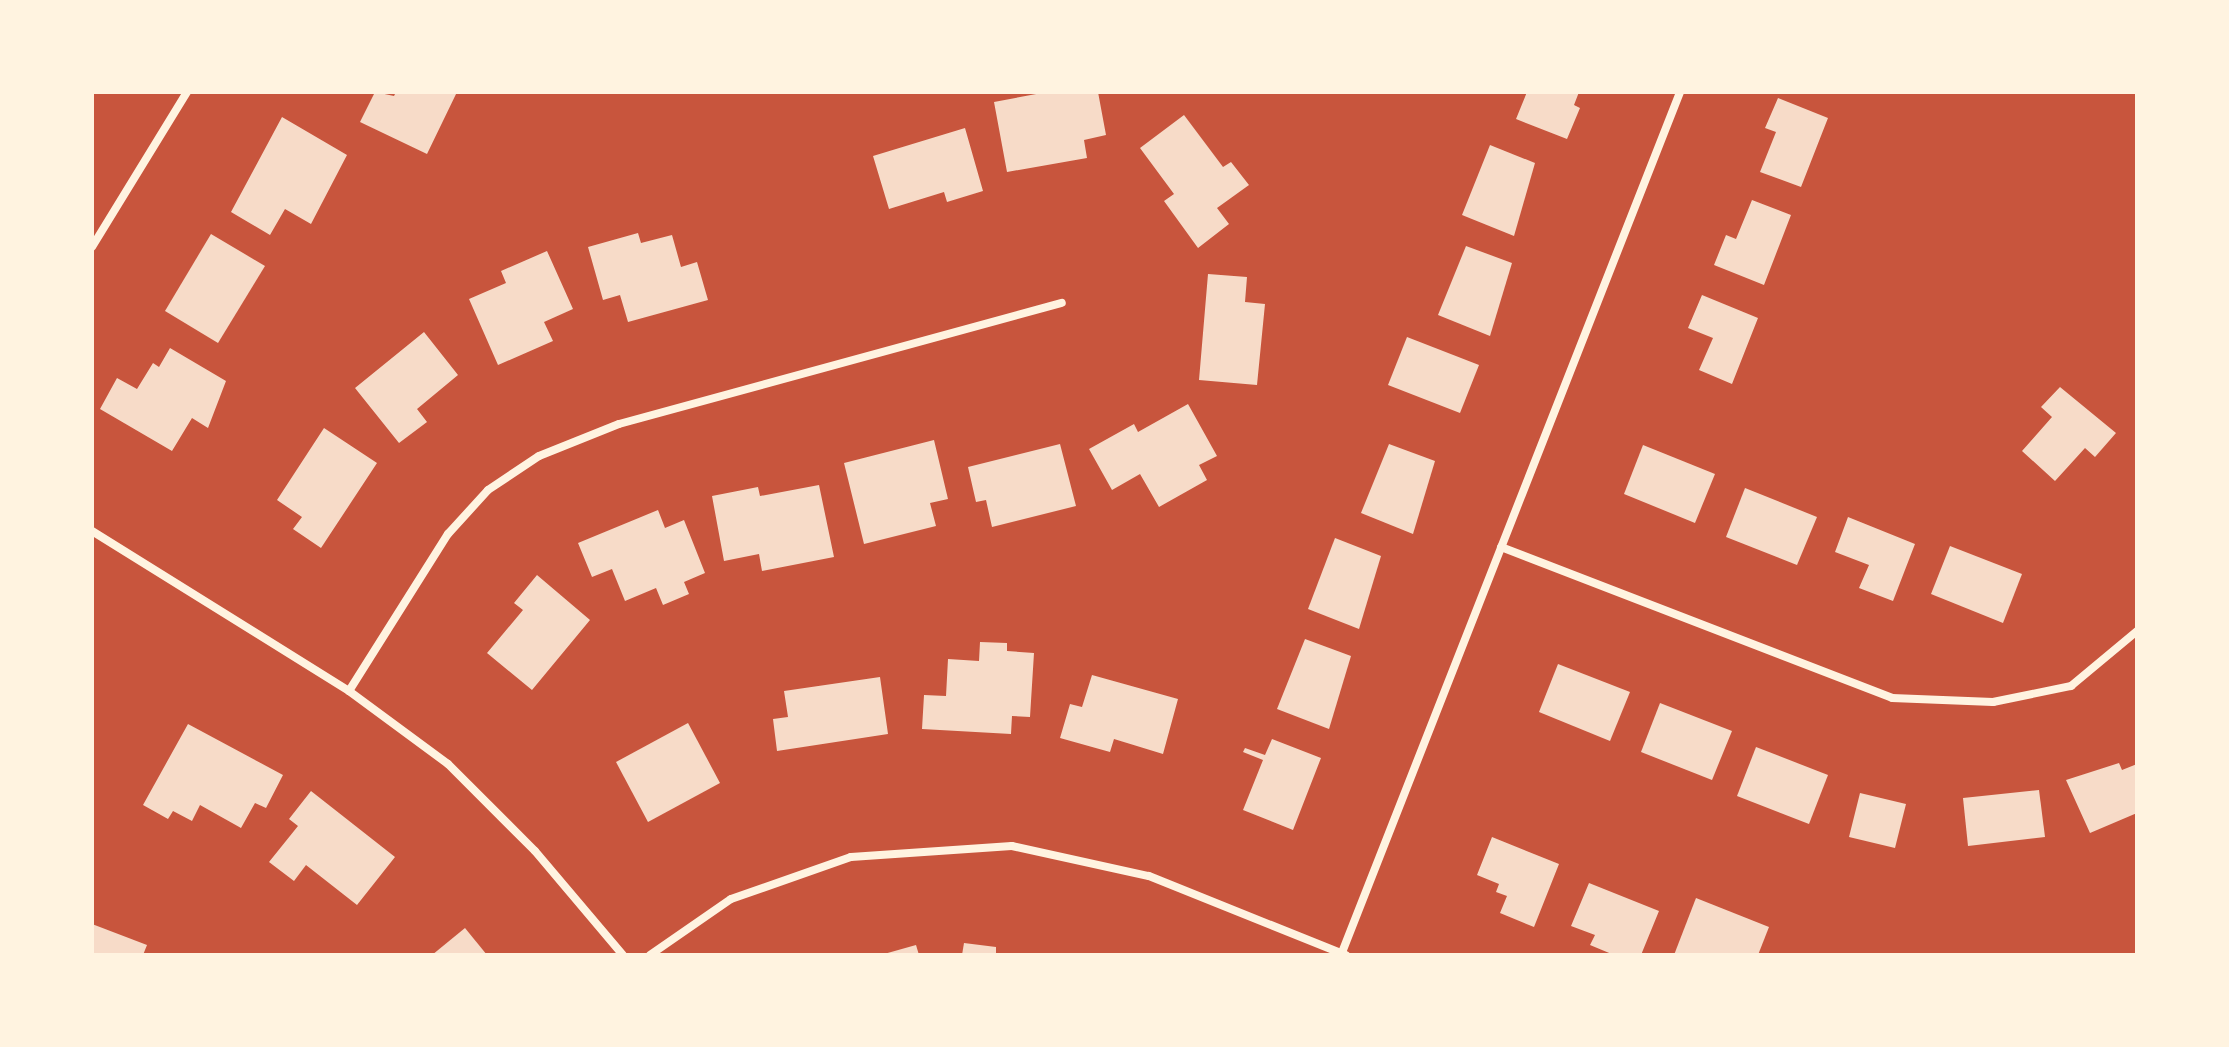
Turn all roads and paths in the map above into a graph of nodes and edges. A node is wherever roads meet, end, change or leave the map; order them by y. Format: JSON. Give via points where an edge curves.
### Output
{"nodes":[{"id":1,"x":187,"y":92,"type":"edge"},
{"id":2,"x":1680,"y":92,"type":"edge"},
{"id":3,"x":92,"y":247,"type":"edge"},
{"id":4,"x":1062,"y":303,"type":"dead end"},
{"id":5,"x":92,"y":531,"type":"edge"},
{"id":6,"x":1501,"y":547,"type":"junction"},
{"id":7,"x":2137,"y":631,"type":"edge"},
{"id":8,"x":349,"y":691,"type":"junction"},
{"id":9,"x":1343,"y":954,"type":"edge"},
{"id":10,"x":623,"y":955,"type":"edge"},
{"id":11,"x":650,"y":955,"type":"edge"}],
"edges":[{"from":1,"to":3,"type":"street"},
{"from":2,"to":6,"type":"street"},
{"from":4,"to":8,"type":"street","via":[[619,424],[539,456],[488,490],[448,534]]},
{"from":5,"to":8,"type":"street"},
{"from":6,"to":7,"type":"street","via":[[1892,698],[1993,702],[2071,686]]},
{"from":6,"to":9,"type":"street"},
{"from":8,"to":10,"type":"street","via":[[448,764],[535,851]]},
{"from":9,"to":11,"type":"street","via":[[1149,876],[1012,846],[851,857],[731,899]]}]}
